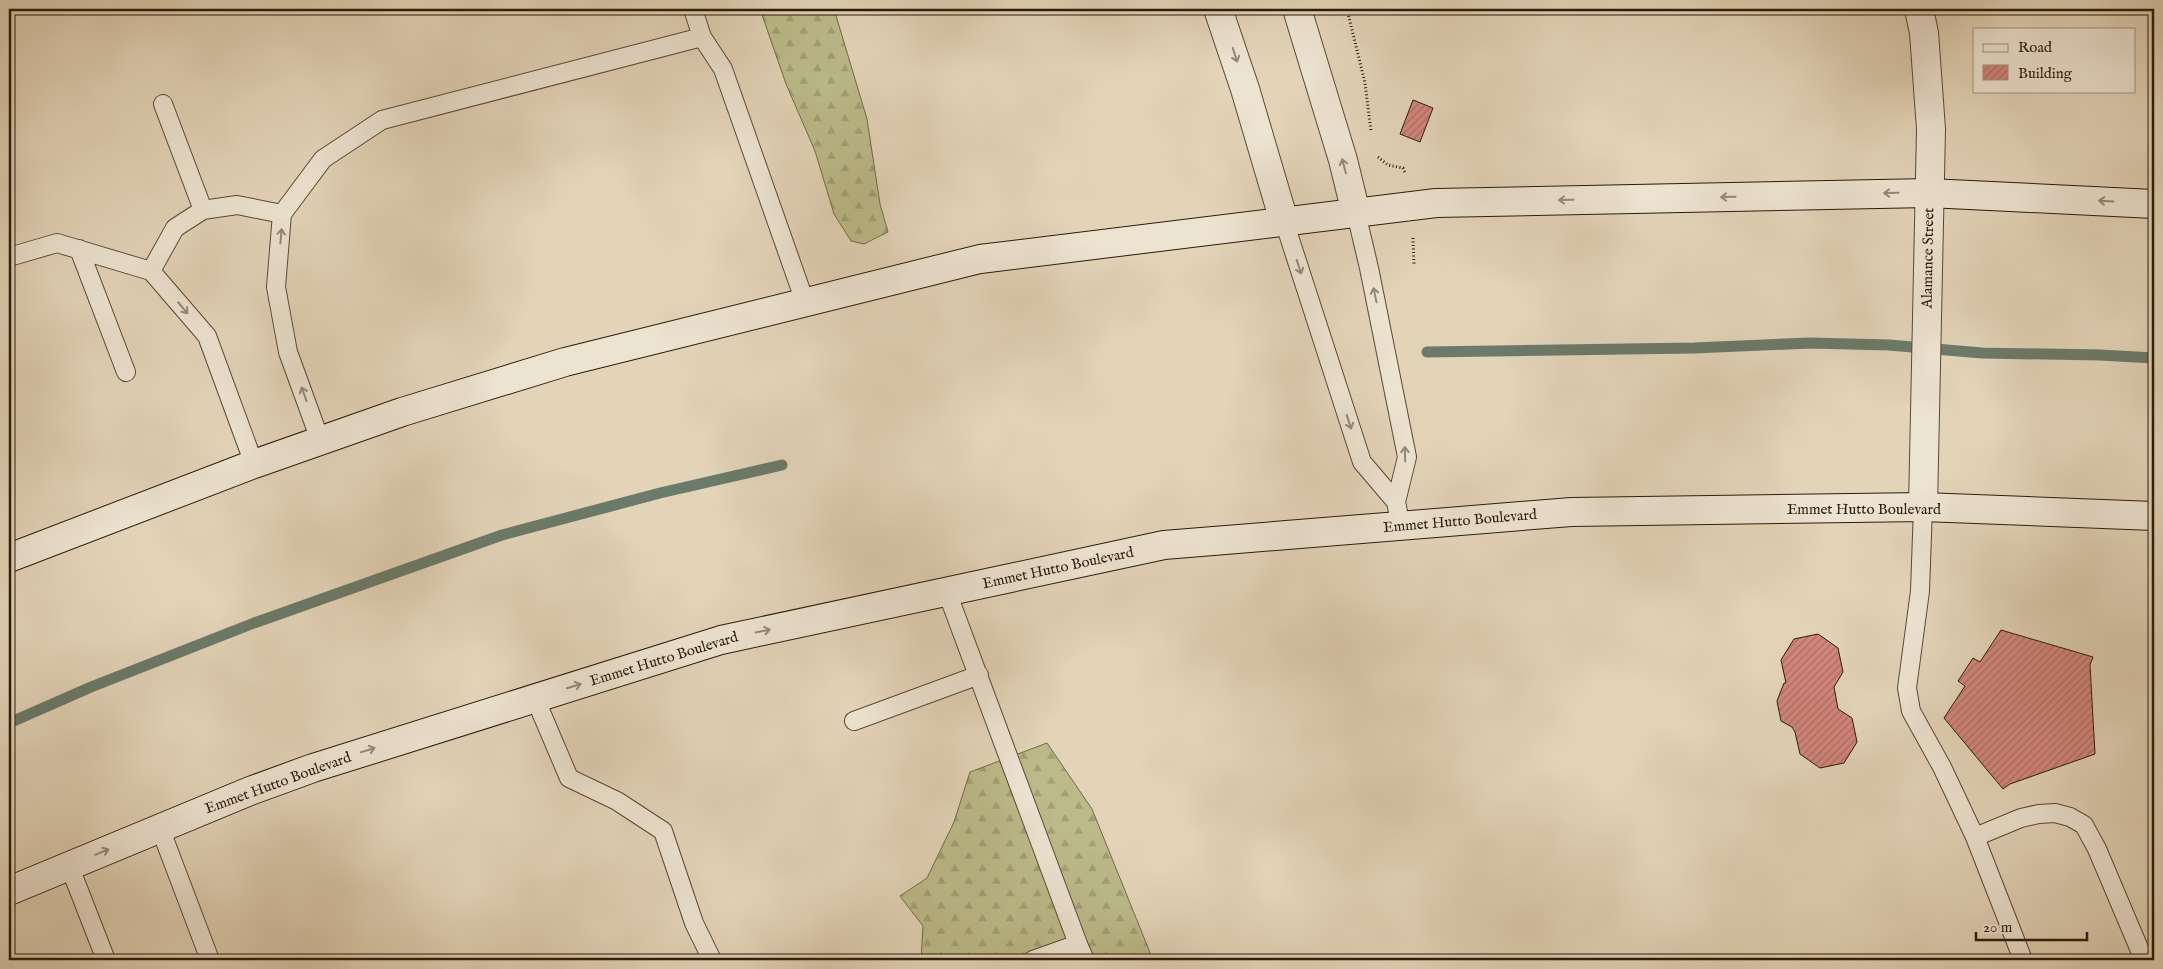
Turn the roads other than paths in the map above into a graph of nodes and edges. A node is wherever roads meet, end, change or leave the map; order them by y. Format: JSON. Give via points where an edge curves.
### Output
{"nodes":[{"id":1,"x":692,"y":9,"type":"edge"},
{"id":2,"x":1218,"y":9,"type":"edge"},
{"id":3,"x":1297,"y":9,"type":"edge"},
{"id":4,"x":1918,"y":9,"type":"edge"},
{"id":5,"x":702,"y":37,"type":"junction"},
{"id":6,"x":163,"y":104,"type":"dead end"},
{"id":7,"x":1929,"y":193,"type":"junction"},
{"id":8,"x":2154,"y":204,"type":"edge"},
{"id":9,"x":203,"y":210,"type":"junction"},
{"id":10,"x":1356,"y":213,"type":"junction"},
{"id":11,"x":282,"y":214,"type":"junction"},
{"id":12,"x":1284,"y":221,"type":"junction"},
{"id":13,"x":79,"y":249,"type":"junction"},
{"id":14,"x":9,"y":257,"type":"edge"},
{"id":15,"x":151,"y":271,"type":"junction"},
{"id":16,"x":805,"y":302,"type":"junction"},
{"id":17,"x":126,"y":372,"type":"dead end"},
{"id":18,"x":320,"y":440,"type":"junction"},
{"id":19,"x":254,"y":464,"type":"junction"},
{"id":20,"x":1923,"y":507,"type":"junction"},
{"id":21,"x":1398,"y":514,"type":"junction"},
{"id":22,"x":2154,"y":516,"type":"edge"},
{"id":23,"x":9,"y":558,"type":"edge"},
{"id":24,"x":947,"y":592,"type":"junction"},
{"id":25,"x":979,"y":675,"type":"junction"},
{"id":26,"x":535,"y":698,"type":"junction"},
{"id":27,"x":854,"y":721,"type":"dead end"},
{"id":28,"x":160,"y":828,"type":"junction"},
{"id":29,"x":1975,"y":837,"type":"junction"},
{"id":30,"x":69,"y":865,"type":"junction"},
{"id":31,"x":9,"y":890,"type":"edge"},
{"id":32,"x":1082,"y":952,"type":"edge"},
{"id":33,"x":106,"y":960,"type":"edge"},
{"id":34,"x":210,"y":960,"type":"edge"},
{"id":35,"x":712,"y":960,"type":"edge"},
{"id":36,"x":1033,"y":960,"type":"edge"},
{"id":37,"x":2023,"y":960,"type":"edge"},
{"id":38,"x":2144,"y":960,"type":"edge"}],
"edges":[{"from":1,"to":5,"type":"lane"},
{"from":2,"to":12,"type":"street","one_way":true},
{"from":10,"to":3,"type":"street","one_way":true},
{"from":4,"to":7,"type":"street","name":"Alamance Street","via":[[1928,75],[1931,129]]},
{"from":5,"to":11,"type":"lane","via":[[382,120],[323,159]]},
{"from":5,"to":16,"type":"lane","via":[[723,69]]},
{"from":6,"to":9,"type":"lane"},
{"from":8,"to":7,"type":"street","one_way":true},
{"from":7,"to":10,"type":"street","one_way":true,"via":[[1436,203]]},
{"from":7,"to":20,"type":"street","name":"Alamance Street"},
{"from":9,"to":11,"type":"lane","via":[[237,205]]},
{"from":9,"to":15,"type":"lane","via":[[175,228]]},
{"from":10,"to":12,"type":"street"},
{"from":21,"to":10,"type":"lane","one_way":true,"via":[[1407,457]]},
{"from":18,"to":11,"type":"lane","one_way":true,"via":[[288,352],[276,288]]},
{"from":12,"to":16,"type":"street","via":[[980,259]]},
{"from":12,"to":21,"type":"lane","one_way":true,"via":[[1362,462]]},
{"from":13,"to":14,"type":"lane","via":[[57,243]]},
{"from":13,"to":15,"type":"lane"},
{"from":13,"to":17,"type":"lane"},
{"from":15,"to":19,"type":"lane","one_way":true,"via":[[207,336]]},
{"from":16,"to":18,"type":"street","via":[[565,362]]},
{"from":18,"to":19,"type":"street"},
{"from":19,"to":23,"type":"street"},
{"from":20,"to":21,"type":"street","name":"Emmet Hutto Boulevard"},
{"from":20,"to":22,"type":"street","name":"Emmet Hutto Boulevard"},
{"from":20,"to":29,"type":"lane","via":[[1920,591],[1906,688],[1910,711],[1942,767]]},
{"from":21,"to":24,"type":"street","name":"Emmet Hutto Boulevard","via":[[1164,545]]},
{"from":24,"to":25,"type":"lane"},
{"from":26,"to":24,"type":"street","name":"Emmet Hutto Boulevard","one_way":true,"via":[[721,640]]},
{"from":25,"to":27,"type":"lane"},
{"from":25,"to":32,"type":"lane"},
{"from":28,"to":26,"type":"street","name":"Emmet Hutto Boulevard","one_way":true,"via":[[250,790],[313,768]]},
{"from":26,"to":35,"type":"lane","via":[[569,778],[618,801],[663,831],[694,923]]},
{"from":30,"to":28,"type":"street","name":"Emmet Hutto Boulevard","one_way":true},
{"from":28,"to":34,"type":"lane"},
{"from":29,"to":37,"type":"lane"},
{"from":29,"to":38,"type":"lane","via":[[2021,818],[2055,812],[2084,825]]},
{"from":30,"to":31,"type":"street","name":"Emmet Hutto Boulevard"},
{"from":30,"to":33,"type":"lane"},
{"from":32,"to":36,"type":"lane"}]}
